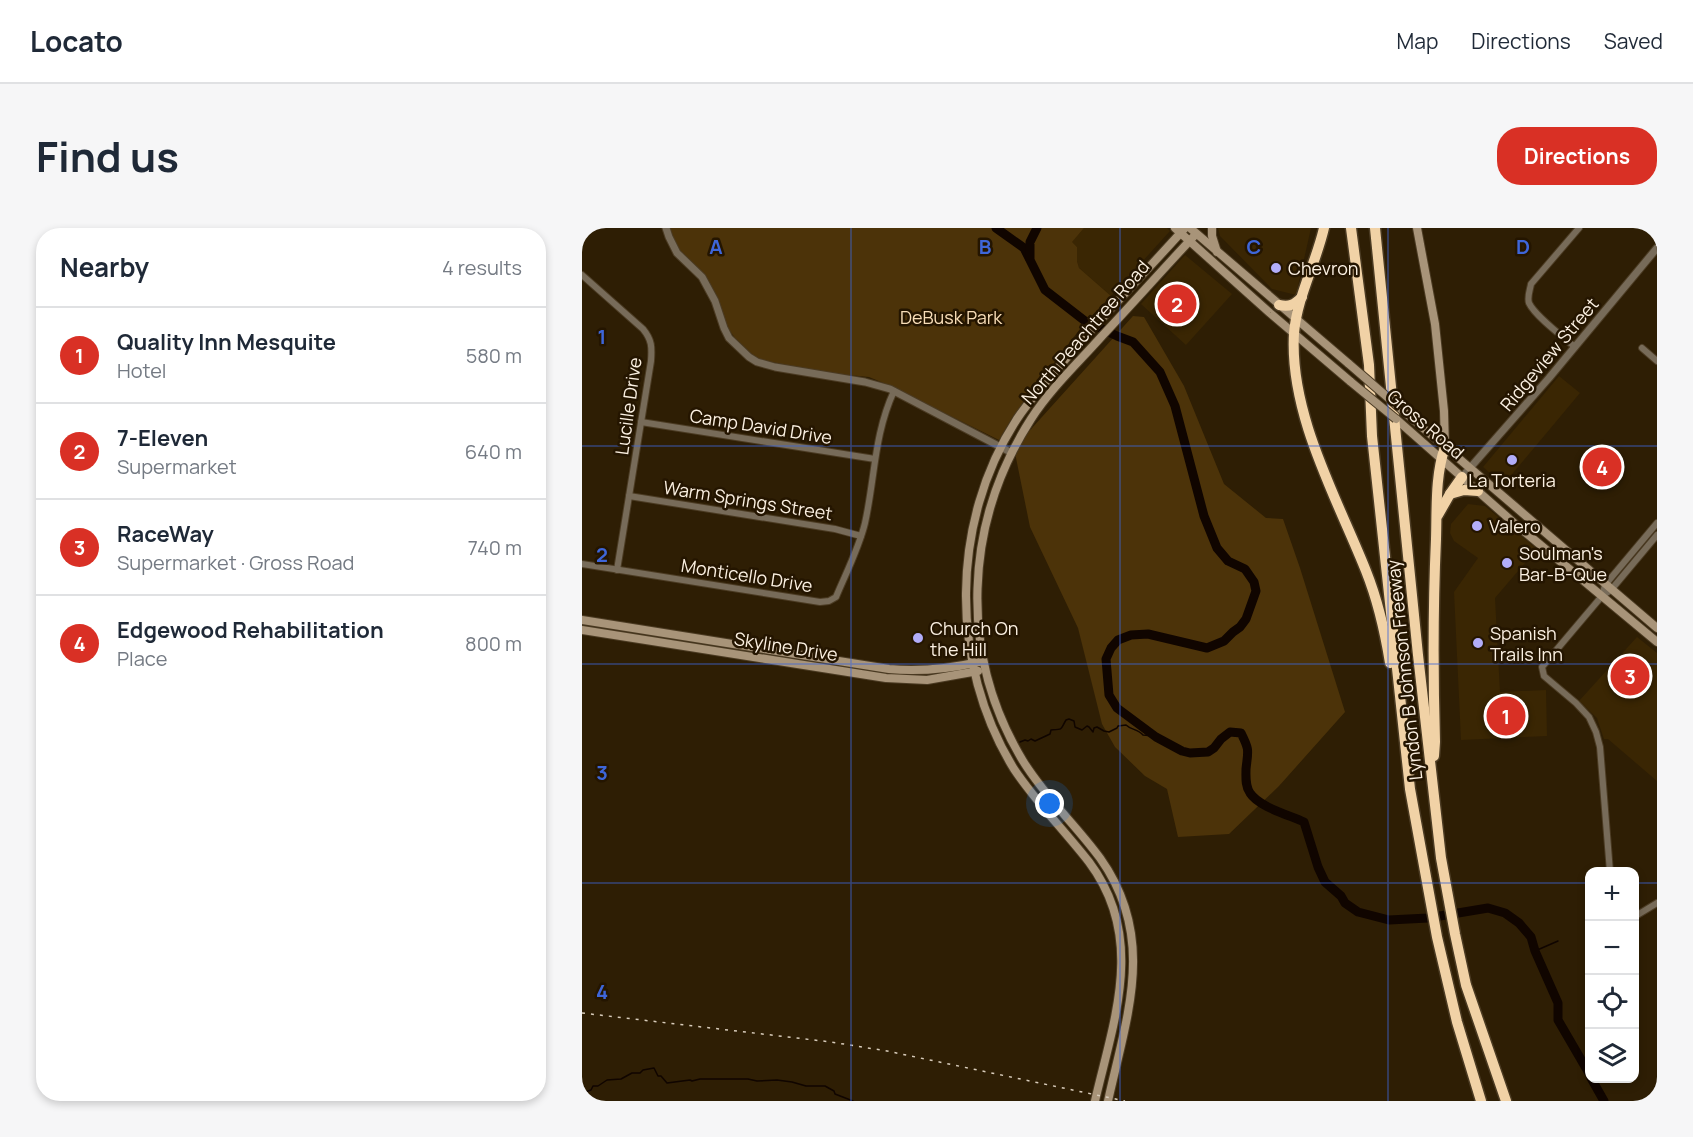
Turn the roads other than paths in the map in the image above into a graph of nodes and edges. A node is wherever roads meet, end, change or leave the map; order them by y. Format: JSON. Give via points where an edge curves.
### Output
{"nodes":[{"id":1,"x":666,"y":228,"type":"edge"},
{"id":2,"x":1212,"y":228,"type":"edge"},
{"id":3,"x":1324,"y":228,"type":"edge"},
{"id":4,"x":1352,"y":228,"type":"edge"},
{"id":5,"x":1376,"y":228,"type":"edge"},
{"id":6,"x":1417,"y":228,"type":"edge"},
{"id":7,"x":1579,"y":228,"type":"edge"},
{"id":8,"x":1180,"y":230,"type":"edge"},
{"id":9,"x":1194,"y":233,"type":"edge"},
{"id":10,"x":1657,"y":248,"type":"edge"},
{"id":11,"x":1217,"y":252,"type":"junction"},
{"id":12,"x":582,"y":275,"type":"edge"},
{"id":13,"x":1257,"y":286,"type":"junction"},
{"id":14,"x":1128,"y":290,"type":"junction"},
{"id":15,"x":1249,"y":295,"type":"junction"},
{"id":16,"x":1302,"y":297,"type":"junction"},
{"id":17,"x":1136,"y":299,"type":"junction"},
{"id":18,"x":1279,"y":305,"type":"junction"},
{"id":19,"x":1296,"y":320,"type":"junction"},
{"id":20,"x":1294,"y":334,"type":"junction"},
{"id":21,"x":1575,"y":347,"type":"junction"},
{"id":22,"x":1642,"y":348,"type":"dead end"},
{"id":23,"x":1657,"y":361,"type":"edge"},
{"id":24,"x":894,"y":391,"type":"junction"},
{"id":25,"x":641,"y":422,"type":"junction"},
{"id":26,"x":1001,"y":447,"type":"junction"},
{"id":27,"x":1445,"y":447,"type":"junction"},
{"id":28,"x":1012,"y":453,"type":"junction"},
{"id":29,"x":875,"y":459,"type":"junction"},
{"id":30,"x":1441,"y":459,"type":"junction"},
{"id":31,"x":1471,"y":468,"type":"junction"},
{"id":32,"x":1462,"y":477,"type":"junction"},
{"id":33,"x":1478,"y":491,"type":"junction"},
{"id":34,"x":1450,"y":494,"type":"junction"},
{"id":35,"x":629,"y":496,"type":"junction"},
{"id":36,"x":1436,"y":518,"type":"junction"},
{"id":37,"x":1657,"y":523,"type":"edge"},
{"id":38,"x":861,"y":536,"type":"junction"},
{"id":39,"x":1549,"y":536,"type":"junction"},
{"id":40,"x":1657,"y":536,"type":"edge"},
{"id":41,"x":1541,"y":544,"type":"junction"},
{"id":42,"x":582,"y":564,"type":"edge"},
{"id":43,"x":617,"y":570,"type":"junction"},
{"id":44,"x":1608,"y":588,"type":"junction"},
{"id":45,"x":1602,"y":596,"type":"junction"},
{"id":46,"x":582,"y":620,"type":"edge"},
{"id":47,"x":1657,"y":628,"type":"edge"},
{"id":48,"x":582,"y":630,"type":"edge"},
{"id":49,"x":1657,"y":642,"type":"edge"},
{"id":50,"x":724,"y":648,"type":"junction"},
{"id":51,"x":984,"y":666,"type":"junction"},
{"id":52,"x":974,"y":668,"type":"junction"},
{"id":53,"x":1432,"y":780,"type":"junction"},
{"id":54,"x":1036,"y":781,"type":"junction"},
{"id":55,"x":1027,"y":788,"type":"junction"},
{"id":56,"x":1410,"y":789,"type":"junction"},
{"id":57,"x":1610,"y":867,"type":"edge"},
{"id":58,"x":1657,"y":903,"type":"edge"},
{"id":59,"x":1639,"y":914,"type":"edge"},
{"id":60,"x":1095,"y":1101,"type":"edge"},
{"id":61,"x":1108,"y":1101,"type":"edge"},
{"id":62,"x":1481,"y":1101,"type":"edge"},
{"id":63,"x":1506,"y":1101,"type":"edge"}],
"edges":[{"from":1,"to":24,"type":"street","via":[[677,254],[702,277],[729,338],[749,357],[775,367],[865,382]]},
{"from":2,"to":11,"type":"main road"},
{"from":3,"to":16,"type":"highway"},
{"from":4,"to":56,"type":"highway","name":"Lyndon B Johnson Freeway"},
{"from":5,"to":53,"type":"highway","name":"Lyndon B Johnson Freeway"},
{"from":6,"to":27,"type":"main road","via":[[1435,324]]},
{"from":7,"to":21,"type":"street","via":[[1531,284],[1528,295],[1538,314]]},
{"from":8,"to":9,"type":"main road","name":"Gross Road"},
{"from":8,"to":14,"type":"main road","name":"North Peachtree Road"},
{"from":9,"to":11,"type":"main road","name":"Gross Road"},
{"from":9,"to":15,"type":"main road","name":"Gross Road"},
{"from":9,"to":17,"type":"main road","name":"North Peachtree Road"},
{"from":10,"to":21,"type":"street","name":"Ridgeview Street"},
{"from":11,"to":13,"type":"main road","name":"Gross Road"},
{"from":12,"to":25,"type":"street","name":"Lucille Drive","via":[[649,337],[651,361]]},
{"from":13,"to":15,"type":"main road"},
{"from":13,"to":18,"type":"main road","name":"Gross Road"},
{"from":14,"to":17,"type":"main road"},
{"from":14,"to":26,"type":"main road","name":"North Peachtree Road","via":[[1040,390]]},
{"from":15,"to":20,"type":"main road","name":"Gross Road"},
{"from":16,"to":18,"type":"highway","via":[[1295,304]]},
{"from":16,"to":19,"type":"highway"},
{"from":17,"to":28,"type":"main road","name":"North Peachtree Road","via":[[1060,382],[1033,416]]},
{"from":18,"to":19,"type":"main road","name":"Gross Road"},
{"from":19,"to":20,"type":"highway"},
{"from":19,"to":27,"type":"main road","name":"Gross Road","bridge":true},
{"from":20,"to":30,"type":"main road","name":"Gross Road","bridge":true},
{"from":20,"to":56,"type":"highway","via":[[1306,421],[1383,625]]},
{"from":21,"to":31,"type":"street","name":"Ridgeview Street"},
{"from":22,"to":23,"type":"street"},
{"from":24,"to":26,"type":"street"},
{"from":24,"to":29,"type":"street","name":"Monticello Drive","via":[[882,422]]},
{"from":25,"to":29,"type":"street","name":"Camp David Drive"},
{"from":25,"to":35,"type":"street","name":"Lucille Drive"},
{"from":26,"to":28,"type":"street"},
{"from":26,"to":52,"type":"main road","name":"North Peachtree Road","via":[[981,497],[968,559],[967,629]]},
{"from":27,"to":30,"type":"highway"},
{"from":27,"to":31,"type":"main road","name":"Gross Road"},
{"from":28,"to":51,"type":"main road","name":"North Peachtree Road","via":[[993,498],[980,558],[977,608]]},
{"from":29,"to":38,"type":"street","name":"Monticello Drive"},
{"from":30,"to":32,"type":"main road","name":"Gross Road"},
{"from":30,"to":36,"type":"highway"},
{"from":31,"to":32,"type":"street","name":"Ridgeview Street"},
{"from":31,"to":39,"type":"main road","name":"Gross Road"},
{"from":32,"to":33,"type":"main road","name":"Gross Road"},
{"from":32,"to":34,"type":"highway"},
{"from":33,"to":34,"type":"highway"},
{"from":33,"to":41,"type":"main road","name":"Gross Road"},
{"from":34,"to":36,"type":"highway"},
{"from":35,"to":38,"type":"street","name":"Warm Springs Street"},
{"from":35,"to":43,"type":"street","name":"Lucille Drive"},
{"from":36,"to":53,"type":"highway"},
{"from":37,"to":44,"type":"street"},
{"from":38,"to":43,"type":"street","name":"Monticello Drive","via":[[836,597],[829,601]]},
{"from":39,"to":41,"type":"main road"},
{"from":39,"to":44,"type":"main road","name":"Gross Road"},
{"from":40,"to":44,"type":"street"},
{"from":41,"to":45,"type":"main road","name":"Gross Road"},
{"from":42,"to":43,"type":"street","name":"Monticello Drive"},
{"from":44,"to":45,"type":"street"},
{"from":44,"to":47,"type":"main road","name":"Gross Road"},
{"from":45,"to":49,"type":"main road","name":"Gross Road"},
{"from":45,"to":57,"type":"street","via":[[1543,663],[1542,669],[1546,678],[1592,721],[1596,732]]},
{"from":46,"to":50,"type":"main road","name":"Skyline Drive"},
{"from":48,"to":50,"type":"main road","name":"Skyline Drive"},
{"from":50,"to":52,"type":"main road","name":"Skyline Drive","via":[[900,670]]},
{"from":51,"to":52,"type":"main road","name":"Skyline Drive"},
{"from":51,"to":54,"type":"main road","name":"North Peachtree Road","via":[[1012,742]]},
{"from":52,"to":55,"type":"main road","name":"North Peachtree Road","via":[[982,702],[1000,746]]},
{"from":53,"to":63,"type":"highway","name":"Lyndon B Johnson Freeway","via":[[1446,890],[1466,985]]},
{"from":54,"to":55,"type":"main road"},
{"from":54,"to":61,"type":"main road","name":"North Peachtree Road","via":[[1100,858],[1118,890],[1131,931],[1133,989]]},
{"from":55,"to":60,"type":"main road","name":"North Peachtree Road","via":[[1090,863],[1107,895],[1120,933],[1121,987]]},
{"from":56,"to":62,"type":"highway","name":"Lyndon B Johnson Freeway","via":[[1437,937]]},
{"from":58,"to":59,"type":"street"}]}
